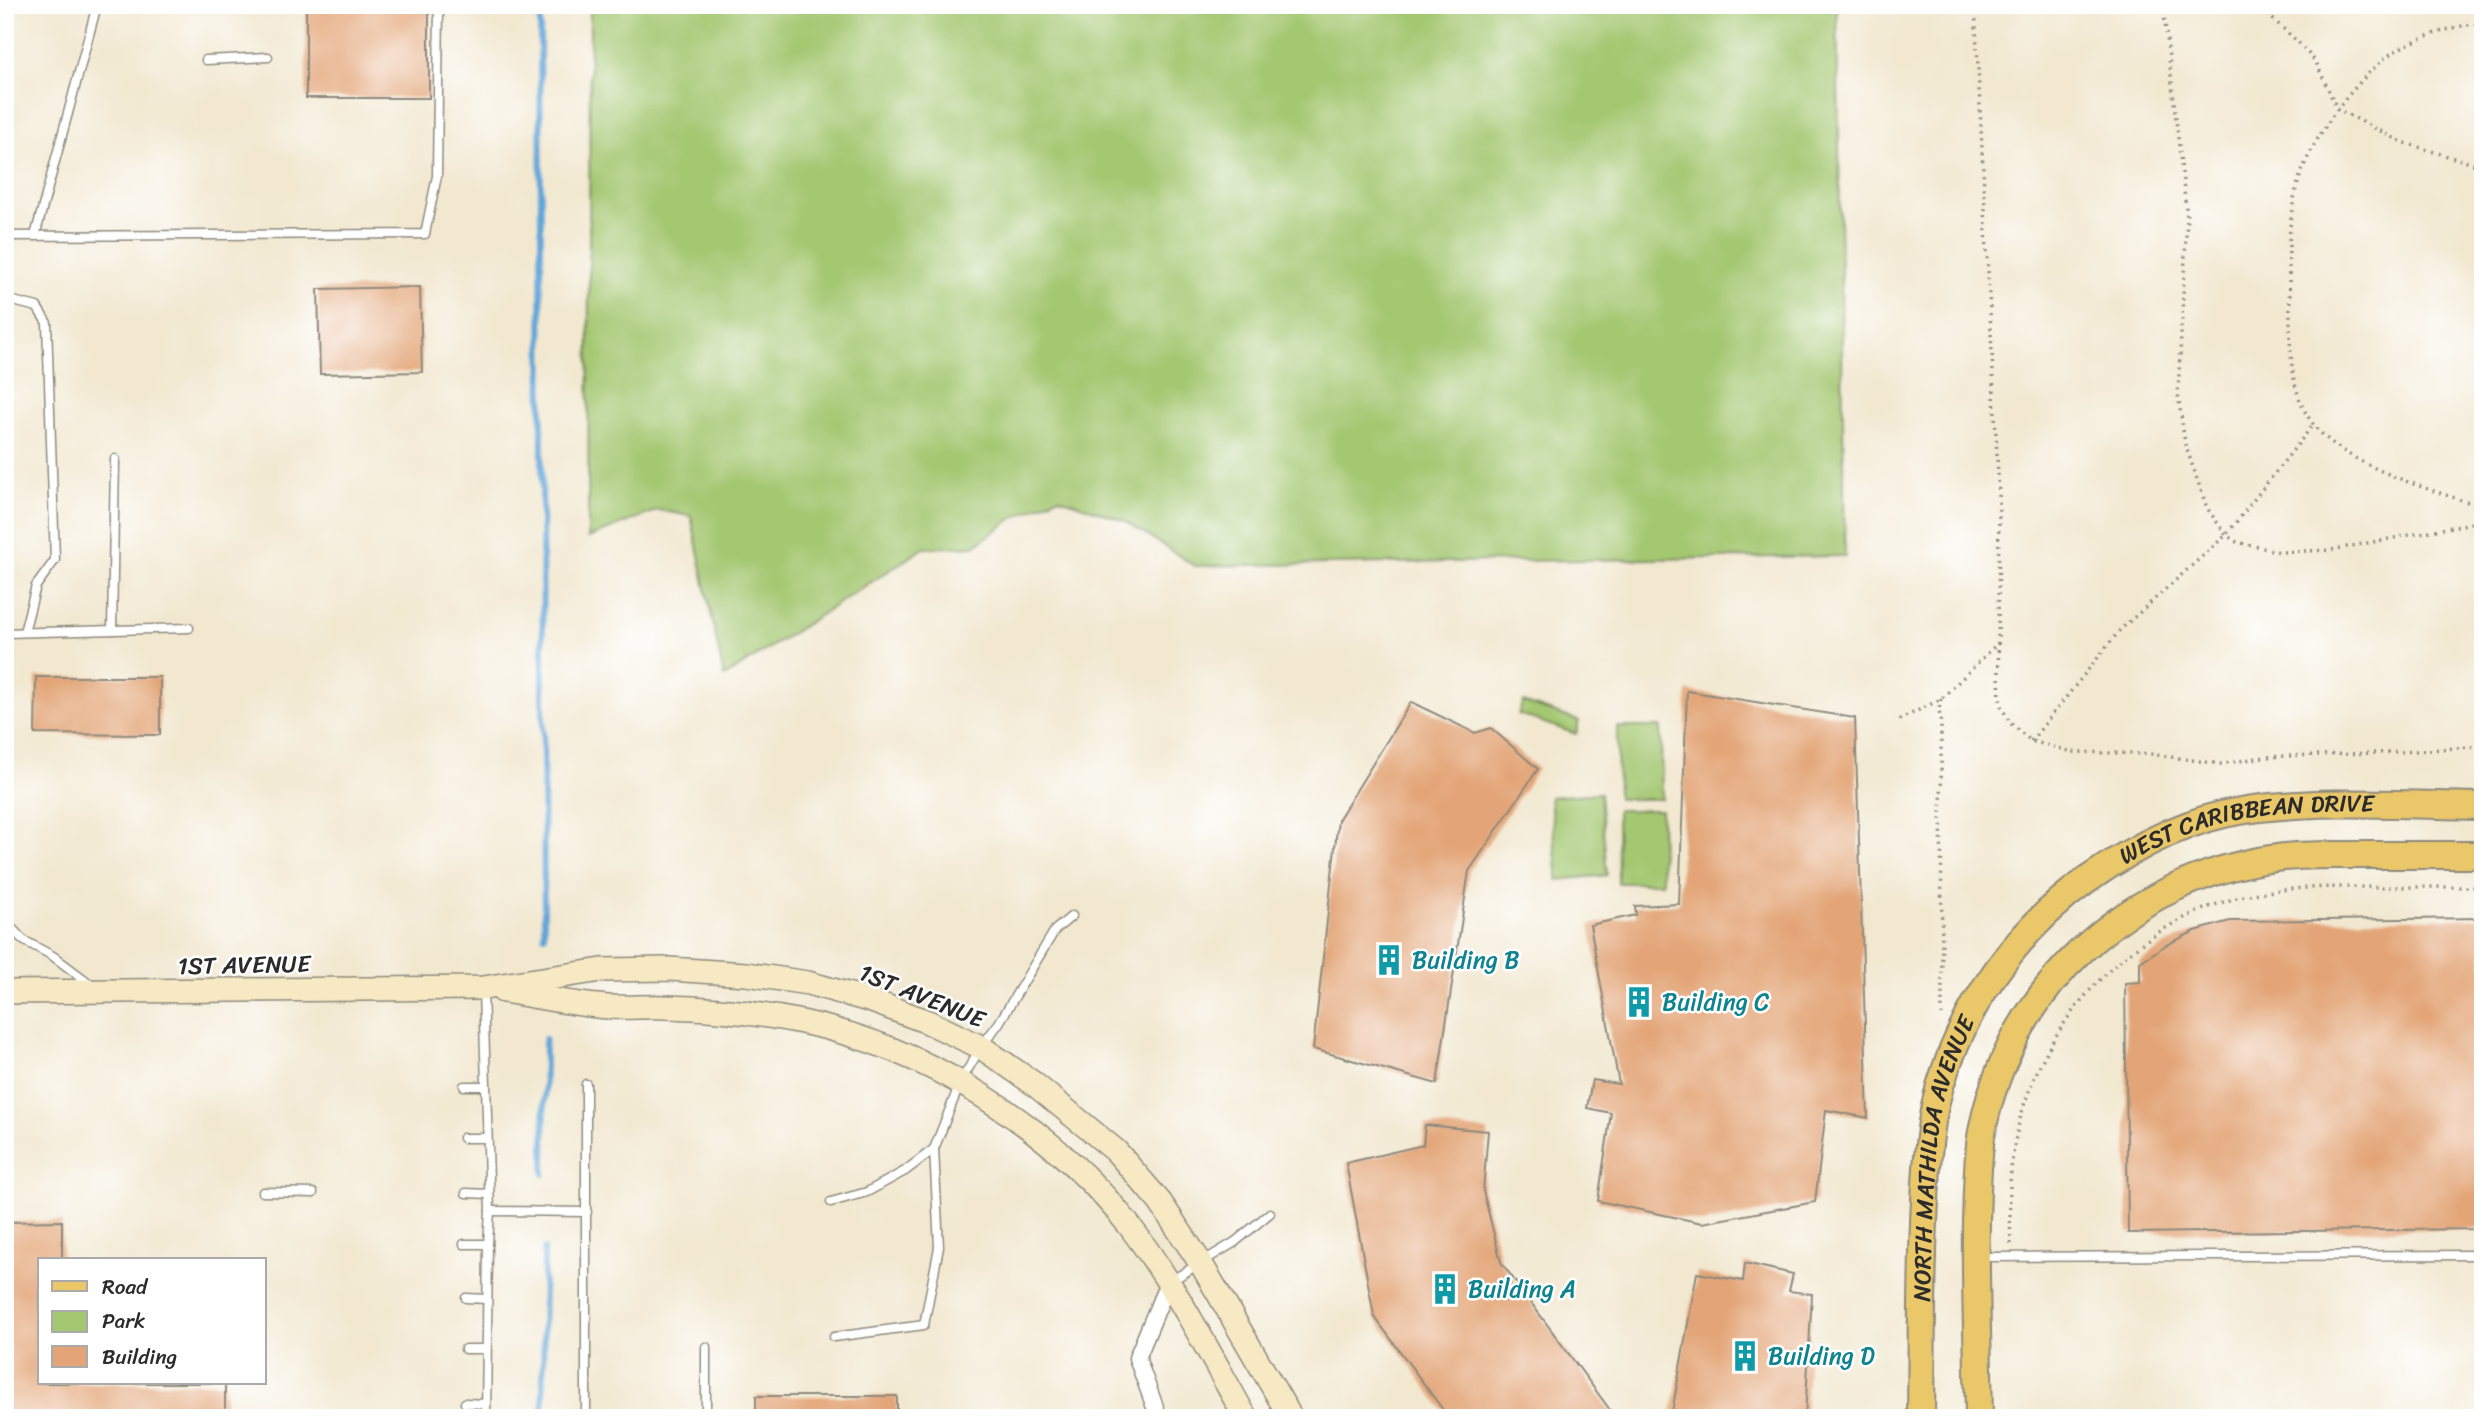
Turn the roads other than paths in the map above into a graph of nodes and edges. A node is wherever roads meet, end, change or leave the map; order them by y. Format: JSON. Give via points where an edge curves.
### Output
{"nodes":[{"id":1,"x":97,"y":5,"type":"edge"},
{"id":2,"x":439,"y":5,"type":"edge"},
{"id":3,"x":268,"y":57,"type":"dead end"},
{"id":4,"x":206,"y":60,"type":"dead end"},
{"id":5,"x":5,"y":236,"type":"edge"},
{"id":6,"x":35,"y":236,"type":"junction"},
{"id":7,"x":5,"y":299,"type":"edge"},
{"id":8,"x":115,"y":458,"type":"dead end"},
{"id":9,"x":189,"y":628,"type":"dead end"},
{"id":10,"x":112,"y":630,"type":"junction"},
{"id":11,"x":24,"y":632,"type":"junction"},
{"id":12,"x":5,"y":633,"type":"edge"},
{"id":13,"x":2483,"y":806,"type":"edge"},
{"id":14,"x":2483,"y":855,"type":"edge"},
{"id":15,"x":1072,"y":916,"type":"dead end"},
{"id":16,"x":5,"y":921,"type":"edge"},
{"id":17,"x":2037,"y":924,"type":"joint"},
{"id":18,"x":2071,"y":960,"type":"joint"},
{"id":19,"x":483,"y":988,"type":"junction"},
{"id":20,"x":5,"y":992,"type":"edge"},
{"id":21,"x":101,"y":992,"type":"junction"},
{"id":22,"x":981,"y":1047,"type":"junction"},
{"id":23,"x":961,"y":1081,"type":"junction"},
{"id":24,"x":586,"y":1084,"type":"dead end"},
{"id":25,"x":464,"y":1086,"type":"dead end"},
{"id":26,"x":485,"y":1086,"type":"junction"},
{"id":27,"x":463,"y":1138,"type":"dead end"},
{"id":28,"x":487,"y":1138,"type":"junction"},
{"id":29,"x":934,"y":1149,"type":"junction"},
{"id":30,"x":263,"y":1192,"type":"dead end"},
{"id":31,"x":313,"y":1193,"type":"dead end"},
{"id":32,"x":466,"y":1193,"type":"dead end"},
{"id":33,"x":489,"y":1194,"type":"junction"},
{"id":34,"x":831,"y":1202,"type":"dead end"},
{"id":35,"x":491,"y":1211,"type":"junction"},
{"id":36,"x":587,"y":1212,"type":"junction"},
{"id":37,"x":1270,"y":1213,"type":"dead end"},
{"id":38,"x":464,"y":1244,"type":"dead end"},
{"id":39,"x":488,"y":1244,"type":"junction"},
{"id":40,"x":2483,"y":1255,"type":"edge"},
{"id":41,"x":1975,"y":1257,"type":"junction"},
{"id":42,"x":1200,"y":1262,"type":"junction"},
{"id":43,"x":1168,"y":1283,"type":"junction"},
{"id":44,"x":466,"y":1298,"type":"dead end"},
{"id":45,"x":487,"y":1299,"type":"junction"},
{"id":46,"x":834,"y":1337,"type":"dead end"},
{"id":47,"x":706,"y":1347,"type":"dead end"},
{"id":48,"x":465,"y":1349,"type":"dead end"},
{"id":49,"x":486,"y":1349,"type":"junction"},
{"id":50,"x":465,"y":1403,"type":"dead end"},
{"id":51,"x":486,"y":1404,"type":"junction"},
{"id":52,"x":486,"y":1418,"type":"edge"},
{"id":53,"x":586,"y":1418,"type":"edge"},
{"id":54,"x":706,"y":1418,"type":"edge"},
{"id":55,"x":1159,"y":1418,"type":"edge"},
{"id":56,"x":1246,"y":1418,"type":"edge"},
{"id":57,"x":1291,"y":1418,"type":"edge"},
{"id":58,"x":1921,"y":1418,"type":"edge"},
{"id":59,"x":1979,"y":1418,"type":"edge"}],
"edges":[{"from":1,"to":6,"type":"lane"},
{"from":2,"to":6,"type":"lane","via":[[437,176],[425,234]]},
{"from":3,"to":4,"type":"lane"},
{"from":5,"to":6,"type":"lane"},
{"from":7,"to":11,"type":"lane","via":[[37,307],[47,323],[55,560],[36,586]]},
{"from":8,"to":10,"type":"lane"},
{"from":9,"to":10,"type":"lane"},
{"from":10,"to":11,"type":"lane"},
{"from":11,"to":12,"type":"lane"},
{"from":13,"to":17,"type":"main road","name":"WEST CARIBBEAN DRIVE","via":[[2296,805],[2243,810],[2151,841],[2070,892]]},
{"from":14,"to":18,"type":"main road","name":"WEST CARIBBEAN DRIVE","via":[[2278,857],[2233,866],[2146,901]]},
{"from":15,"to":22,"type":"lane","via":[[1055,930]]},
{"from":16,"to":21,"type":"lane","via":[[23,940]]},
{"from":17,"to":58,"type":"main road","name":"NORTH MATHILDA AVENUE","via":[[2002,962],[1976,1000],[1939,1088],[1930,1136],[1923,1242]]},
{"from":18,"to":41,"type":"main road","name":"NORTH MATHILDA AVENUE","via":[[2016,1033],[1989,1105],[1977,1175]]},
{"from":19,"to":21,"type":"street","name":"1ST AVENUE"},
{"from":19,"to":22,"type":"street","name":"1ST AVENUE","via":[[602,970],[746,974],[807,983],[872,1001]]},
{"from":19,"to":23,"type":"street","name":"1ST AVENUE","via":[[598,1006],[668,1007],[802,1022],[858,1037]]},
{"from":19,"to":26,"type":"lane"},
{"from":20,"to":21,"type":"street","name":"1ST AVENUE"},
{"from":22,"to":23,"type":"lane"},
{"from":22,"to":42,"type":"street","name":"1ST AVENUE","via":[[1034,1083],[1116,1151],[1160,1202]]},
{"from":23,"to":29,"type":"lane"},
{"from":23,"to":43,"type":"street","name":"1ST AVENUE","via":[[1010,1114],[1088,1178],[1129,1226]]},
{"from":24,"to":36,"type":"lane"},
{"from":25,"to":26,"type":"lane"},
{"from":26,"to":28,"type":"lane"},
{"from":27,"to":28,"type":"lane"},
{"from":28,"to":33,"type":"lane"},
{"from":29,"to":34,"type":"lane","via":[[867,1192]]},
{"from":29,"to":46,"type":"lane","via":[[939,1247],[924,1325]]},
{"from":30,"to":31,"type":"lane"},
{"from":32,"to":33,"type":"lane"},
{"from":33,"to":35,"type":"lane"},
{"from":35,"to":36,"type":"lane"},
{"from":35,"to":39,"type":"lane"},
{"from":36,"to":53,"type":"lane"},
{"from":37,"to":42,"type":"lane","via":[[1235,1242]]},
{"from":38,"to":39,"type":"lane"},
{"from":39,"to":45,"type":"lane"},
{"from":40,"to":41,"type":"lane"},
{"from":41,"to":59,"type":"main road","name":"NORTH MATHILDA AVENUE"},
{"from":42,"to":43,"type":"lane"},
{"from":42,"to":57,"type":"street","name":"1ST AVENUE"},
{"from":43,"to":55,"type":"street","via":[[1137,1358]]},
{"from":43,"to":56,"type":"street","name":"1ST AVENUE"},
{"from":44,"to":45,"type":"lane"},
{"from":45,"to":49,"type":"lane"},
{"from":47,"to":54,"type":"lane"},
{"from":48,"to":49,"type":"lane"},
{"from":49,"to":51,"type":"lane"},
{"from":50,"to":51,"type":"lane"},
{"from":51,"to":52,"type":"lane"}]}
